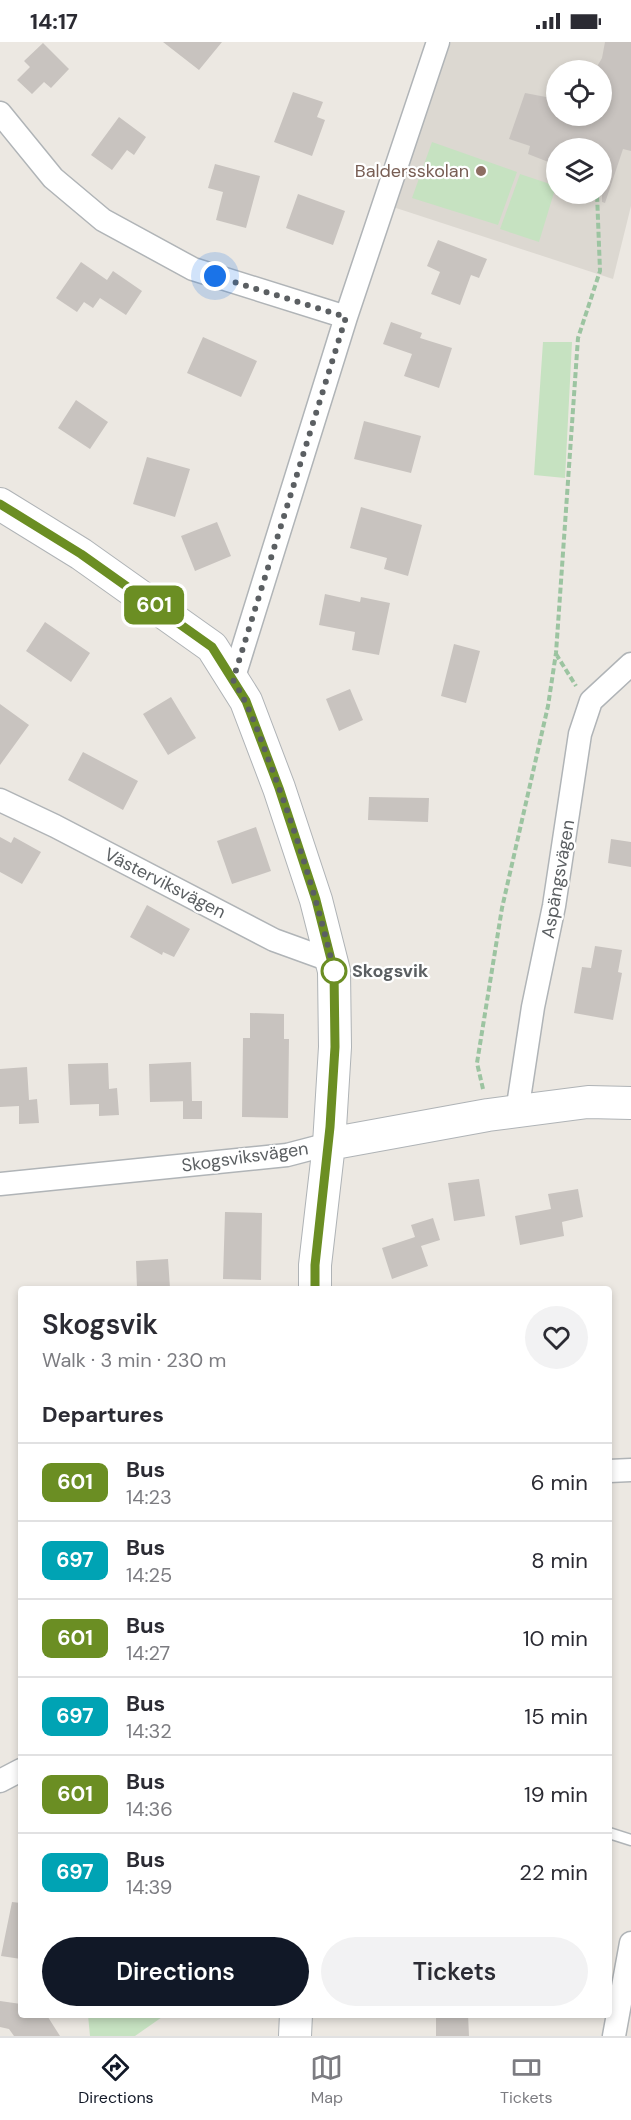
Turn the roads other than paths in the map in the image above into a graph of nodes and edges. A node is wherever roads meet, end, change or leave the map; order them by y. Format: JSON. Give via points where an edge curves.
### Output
{"nodes":[{"id":1,"x":438,"y":42,"type":"edge"},
{"id":2,"x":0,"y":113,"type":"edge"},
{"id":3,"x":346,"y":317,"type":"junction"},
{"id":4,"x":0,"y":504,"type":"edge"},
{"id":5,"x":631,"y":664,"type":"edge"},
{"id":6,"x":233,"y":680,"type":"junction"},
{"id":7,"x":0,"y":800,"type":"edge"},
{"id":8,"x":332,"y":961,"type":"junction"},
{"id":9,"x":631,"y":1103,"type":"edge"},
{"id":10,"x":503,"y":1113,"type":"junction"},
{"id":11,"x":329,"y":1144,"type":"junction"},
{"id":12,"x":0,"y":1184,"type":"edge"},
{"id":13,"x":315,"y":1286,"type":"edge"},
{"id":14,"x":631,"y":1470,"type":"edge"},
{"id":15,"x":612,"y":1471,"type":"edge"},
{"id":16,"x":18,"y":1772,"type":"edge"},
{"id":17,"x":0,"y":1781,"type":"edge"},
{"id":18,"x":612,"y":1834,"type":"edge"},
{"id":19,"x":631,"y":1840,"type":"edge"},
{"id":20,"x":631,"y":1943,"type":"edge"},
{"id":21,"x":296,"y":2018,"type":"edge"},
{"id":22,"x":296,"y":2036,"type":"edge"},
{"id":23,"x":614,"y":2036,"type":"edge"}],
"edges":[{"from":1,"to":3,"type":"street"},
{"from":2,"to":3,"type":"street","via":[[53,178],[103,220],[193,269]]},
{"from":3,"to":6,"type":"street"},
{"from":4,"to":6,"type":"street","via":[[81,554],[212,647]]},
{"from":5,"to":10,"type":"street","name":"Aspängsvägen","via":[[591,701],[580,734],[556,895],[533,1006]]},
{"from":6,"to":8,"type":"street","via":[[246,701],[279,788]]},
{"from":7,"to":8,"type":"street","name":"Västerviksvägen","via":[[274,940]]},
{"from":8,"to":11,"type":"street","via":[[335,1047]]},
{"from":9,"to":10,"type":"street","name":"Skogsviksvägen","via":[[588,1102]]},
{"from":10,"to":11,"type":"street","name":"Skogsviksvägen"},
{"from":11,"to":12,"type":"street","name":"Skogsviksvägen","via":[[287,1155]]},
{"from":11,"to":13,"type":"street"},
{"from":14,"to":15,"type":"street"},
{"from":16,"to":17,"type":"street"},
{"from":18,"to":19,"type":"lane"},
{"from":20,"to":23,"type":"street"},
{"from":21,"to":22,"type":"street"}]}
